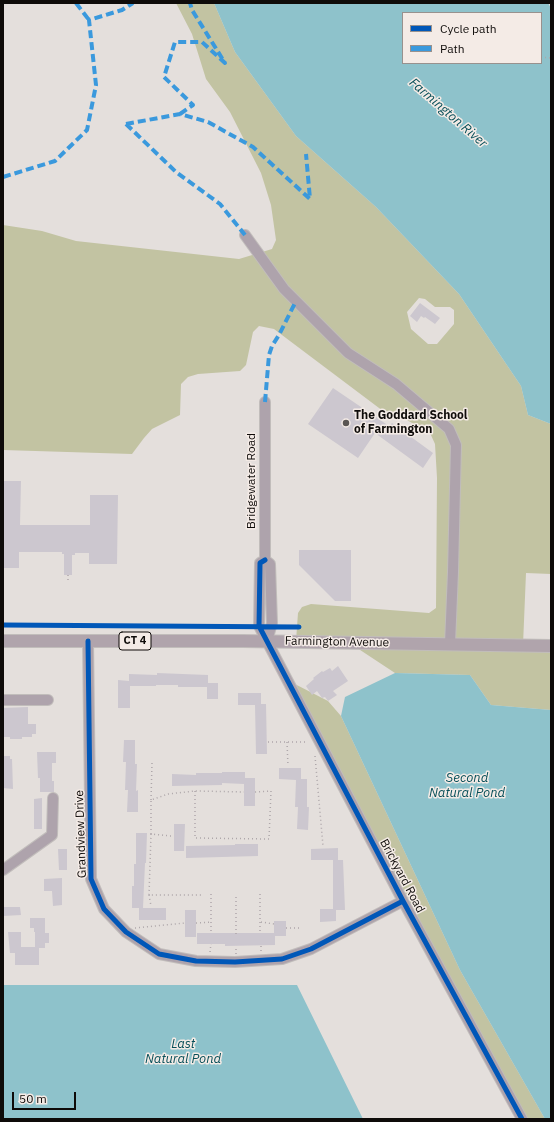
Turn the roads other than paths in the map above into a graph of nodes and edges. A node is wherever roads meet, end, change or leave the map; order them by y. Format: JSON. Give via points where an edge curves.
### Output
{"nodes":[{"id":1,"x":245,"y":235,"type":"dead end"},
{"id":2,"x":265,"y":402,"type":"dead end"},
{"id":3,"x":3,"y":641,"type":"edge"},
{"id":4,"x":88,"y":641,"type":"junction"},
{"id":5,"x":267,"y":641,"type":"junction"},
{"id":6,"x":450,"y":644,"type":"junction"},
{"id":7,"x":551,"y":646,"type":"edge"},
{"id":8,"x":3,"y":700,"type":"edge"},
{"id":9,"x":48,"y":700,"type":"dead end"},
{"id":10,"x":53,"y":798,"type":"dead end"},
{"id":11,"x":3,"y":870,"type":"edge"},
{"id":12,"x":404,"y":900,"type":"junction"},
{"id":13,"x":522,"y":1119,"type":"edge"}],
"edges":[{"from":1,"to":6,"type":"street","via":[[284,289],[348,353],[396,384],[449,429],[456,445]]},
{"from":2,"to":5,"type":"street","name":"Bridgewater Road","via":[[266,560],[270,564],[272,623]]},
{"from":3,"to":4,"type":"main road","name":"Farmington Avenue","number":"CT 4"},
{"from":4,"to":5,"type":"main road","name":"Farmington Avenue","number":"CT 4"},
{"from":4,"to":12,"type":"street","name":"Grandview Drive","via":[[91,879],[104,908],[123,929],[159,954],[209,962],[282,960],[311,949]]},
{"from":5,"to":6,"type":"main road","name":"Farmington Avenue","number":"CT 4"},
{"from":5,"to":12,"type":"street","name":"Brickyard Road"},
{"from":6,"to":7,"type":"main road","name":"Farmington Avenue","number":"CT 4"},
{"from":8,"to":9,"type":"street"},
{"from":10,"to":11,"type":"street","via":[[52,835]]},
{"from":12,"to":13,"type":"street","name":"Brickyard Road"}]}
